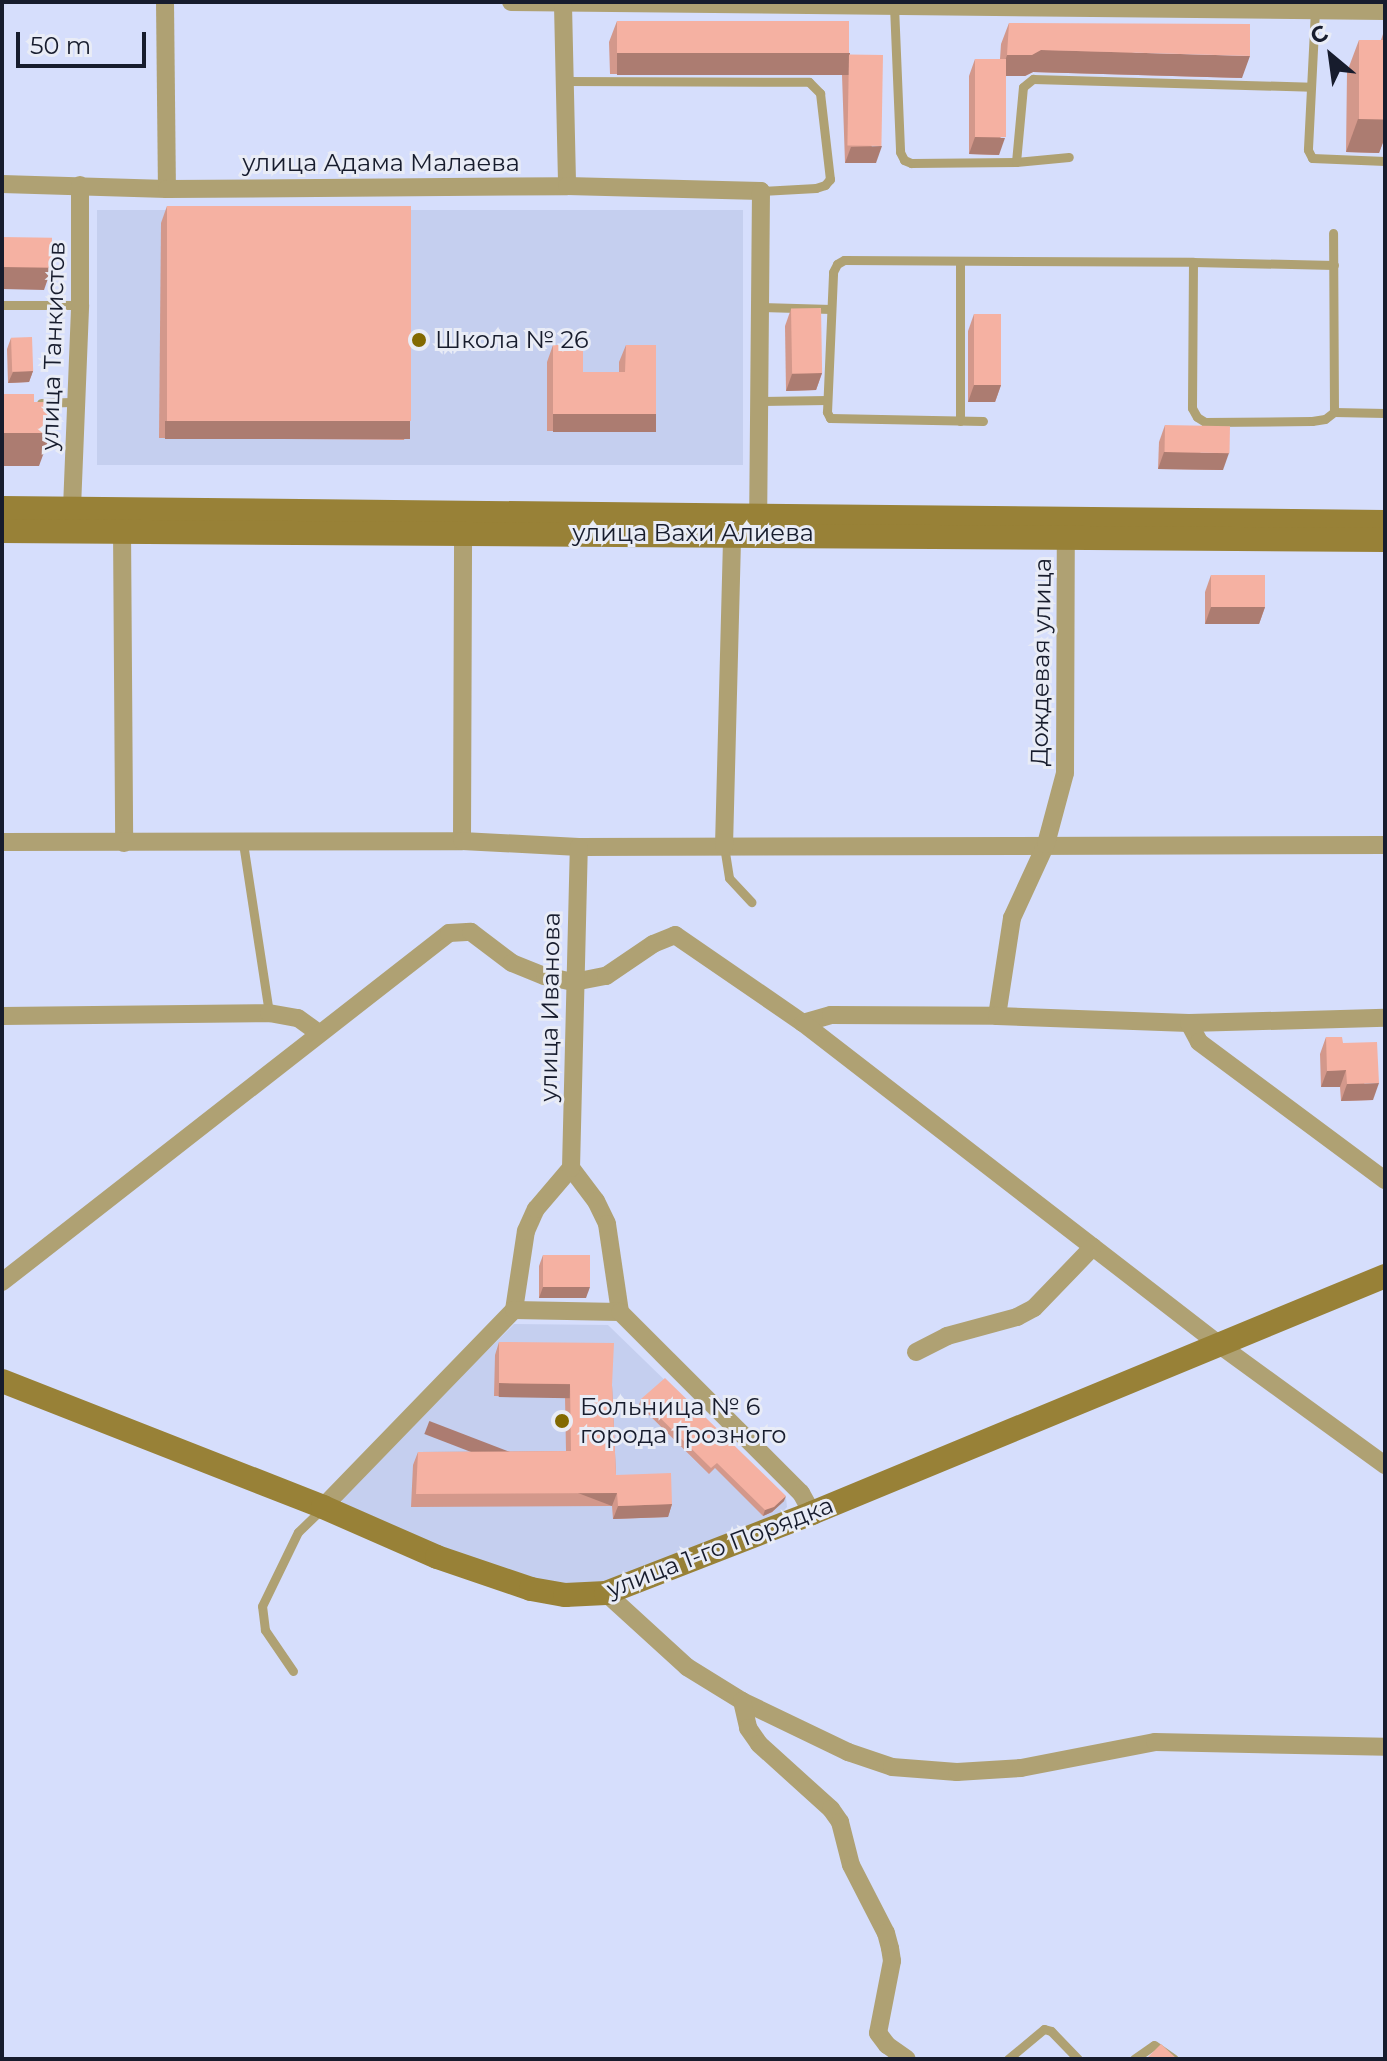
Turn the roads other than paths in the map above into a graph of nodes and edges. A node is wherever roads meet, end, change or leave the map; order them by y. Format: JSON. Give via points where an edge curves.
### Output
{"nodes":[{"id":1,"x":165,"y":2,"type":"edge"},
{"id":2,"x":511,"y":2,"type":"edge"},
{"id":3,"x":927,"y":4,"type":"edge"},
{"id":4,"x":563,"y":5,"type":"junction"},
{"id":5,"x":894,"y":6,"type":"junction"},
{"id":6,"x":1315,"y":10,"type":"junction"},
{"id":7,"x":1385,"y":11,"type":"edge"},
{"id":8,"x":565,"y":81,"type":"junction"},
{"id":9,"x":1311,"y":87,"type":"junction"},
{"id":10,"x":1069,"y":157,"type":"dead end"},
{"id":11,"x":1385,"y":161,"type":"edge"},
{"id":12,"x":1016,"y":162,"type":"junction"},
{"id":13,"x":2,"y":184,"type":"edge"},
{"id":14,"x":80,"y":185,"type":"junction"},
{"id":15,"x":567,"y":186,"type":"junction"},
{"id":16,"x":167,"y":189,"type":"junction"},
{"id":17,"x":761,"y":191,"type":"junction"},
{"id":18,"x":1333,"y":233,"type":"dead end"},
{"id":19,"x":960,"y":261,"type":"junction"},
{"id":20,"x":1193,"y":262,"type":"junction"},
{"id":21,"x":1334,"y":265,"type":"junction"},
{"id":22,"x":2,"y":305,"type":"edge"},
{"id":23,"x":80,"y":305,"type":"junction"},
{"id":24,"x":759,"y":307,"type":"junction"},
{"id":25,"x":831,"y":309,"type":"junction"},
{"id":26,"x":827,"y":400,"type":"junction"},
{"id":27,"x":759,"y":401,"type":"junction"},
{"id":28,"x":77,"y":402,"type":"junction"},
{"id":29,"x":32,"y":403,"type":"edge"},
{"id":30,"x":1334,"y":412,"type":"junction"},
{"id":31,"x":1385,"y":413,"type":"edge"},
{"id":32,"x":960,"y":421,"type":"junction"},
{"id":33,"x":983,"y":421,"type":"dead end"},
{"id":34,"x":2,"y":508,"type":"edge"},
{"id":35,"x":72,"y":508,"type":"junction"},
{"id":36,"x":758,"y":515,"type":"junction"},
{"id":37,"x":1385,"y":522,"type":"edge"},
{"id":38,"x":122,"y":529,"type":"junction"},
{"id":39,"x":2,"y":531,"type":"edge"},
{"id":40,"x":463,"y":531,"type":"junction"},
{"id":41,"x":732,"y":534,"type":"junction"},
{"id":42,"x":1066,"y":537,"type":"junction"},
{"id":43,"x":1385,"y":540,"type":"edge"},
{"id":44,"x":462,"y":841,"type":"junction"},
{"id":45,"x":2,"y":842,"type":"edge"},
{"id":46,"x":124,"y":843,"type":"junction"},
{"id":47,"x":243,"y":843,"type":"junction"},
{"id":48,"x":1046,"y":844,"type":"junction"},
{"id":49,"x":1385,"y":845,"type":"edge"},
{"id":50,"x":724,"y":846,"type":"junction"},
{"id":51,"x":579,"y":847,"type":"junction"},
{"id":52,"x":751,"y":902,"type":"dead end"},
{"id":53,"x":574,"y":982,"type":"junction"},
{"id":54,"x":269,"y":1013,"type":"junction"},
{"id":55,"x":2,"y":1016,"type":"edge"},
{"id":56,"x":997,"y":1016,"type":"junction"},
{"id":57,"x":1385,"y":1018,"type":"edge"},
{"id":58,"x":803,"y":1023,"type":"junction"},
{"id":59,"x":1189,"y":1023,"type":"junction"},
{"id":60,"x":319,"y":1033,"type":"junction"},
{"id":61,"x":571,"y":1168,"type":"junction"},
{"id":62,"x":1385,"y":1180,"type":"edge"},
{"id":63,"x":1093,"y":1247,"type":"junction"},
{"id":64,"x":1385,"y":1276,"type":"edge"},
{"id":65,"x":2,"y":1282,"type":"edge"},
{"id":66,"x":514,"y":1310,"type":"junction"},
{"id":67,"x":620,"y":1312,"type":"junction"},
{"id":68,"x":1221,"y":1346,"type":"junction"},
{"id":69,"x":916,"y":1352,"type":"dead end"},
{"id":70,"x":2,"y":1381,"type":"edge"},
{"id":71,"x":1385,"y":1465,"type":"edge"},
{"id":72,"x":323,"y":1507,"type":"junction"},
{"id":73,"x":812,"y":1513,"type":"junction"},
{"id":74,"x":606,"y":1593,"type":"junction"},
{"id":75,"x":293,"y":1671,"type":"dead end"},
{"id":76,"x":742,"y":1701,"type":"junction"},
{"id":77,"x":1385,"y":1747,"type":"edge"},
{"id":78,"x":907,"y":2059,"type":"edge"},
{"id":79,"x":1008,"y":2059,"type":"edge"},
{"id":80,"x":1078,"y":2059,"type":"edge"},
{"id":81,"x":1134,"y":2059,"type":"edge"},
{"id":82,"x":1174,"y":2059,"type":"edge"}],
"edges":[{"from":1,"to":16,"type":"street"},
{"from":2,"to":4,"type":"street"},
{"from":3,"to":5,"type":"street"},
{"from":3,"to":6,"type":"street"},
{"from":4,"to":5,"type":"street"},
{"from":4,"to":8,"type":"street"},
{"from":5,"to":12,"type":"lane","via":[[904,160]]},
{"from":6,"to":7,"type":"street"},
{"from":6,"to":9,"type":"lane"},
{"from":8,"to":15,"type":"street"},
{"from":8,"to":17,"type":"lane","via":[[809,82],[820,93],[830,179],[816,188]]},
{"from":9,"to":11,"type":"lane","via":[[1312,158]]},
{"from":9,"to":12,"type":"lane","via":[[1033,79],[1023,87]]},
{"from":10,"to":12,"type":"lane"},
{"from":13,"to":14,"type":"street","name":"улица Адама Малаева"},
{"from":14,"to":16,"type":"street","name":"улица Адама Малаева"},
{"from":14,"to":23,"type":"street","name":"улица Танкистов"},
{"from":15,"to":16,"type":"street","name":"улица Адама Малаева"},
{"from":15,"to":17,"type":"street","name":"улица Адама Малаева"},
{"from":17,"to":24,"type":"street"},
{"from":18,"to":21,"type":"lane"},
{"from":19,"to":20,"type":"lane"},
{"from":19,"to":25,"type":"lane","via":[[844,260],[833,272]]},
{"from":19,"to":32,"type":"lane"},
{"from":20,"to":21,"type":"lane"},
{"from":20,"to":30,"type":"lane","via":[[1192,408],[1197,417],[1205,422],[1312,421]]},
{"from":21,"to":30,"type":"lane"},
{"from":22,"to":23,"type":"lane"},
{"from":23,"to":28,"type":"street","name":"улица Танкистов"},
{"from":24,"to":25,"type":"lane"},
{"from":24,"to":27,"type":"street"},
{"from":25,"to":26,"type":"lane"},
{"from":26,"to":27,"type":"lane"},
{"from":26,"to":32,"type":"lane","via":[[827,412],[837,421]]},
{"from":27,"to":36,"type":"street"},
{"from":28,"to":29,"type":"lane"},
{"from":28,"to":35,"type":"street","name":"улица Танкистов"},
{"from":30,"to":31,"type":"lane"},
{"from":32,"to":33,"type":"lane"},
{"from":34,"to":35,"type":"main road","name":"улица Вахи Алиева"},
{"from":35,"to":36,"type":"main road","name":"улица Вахи Алиева"},
{"from":36,"to":37,"type":"main road","name":"улица Вахи Алиева"},
{"from":38,"to":39,"type":"main road","name":"улица Вахи Алиева"},
{"from":38,"to":40,"type":"main road","name":"улица Вахи Алиева"},
{"from":38,"to":46,"type":"street"},
{"from":40,"to":41,"type":"main road","name":"улица Вахи Алиева"},
{"from":40,"to":44,"type":"street"},
{"from":41,"to":42,"type":"main road","name":"улица Вахи Алиева"},
{"from":41,"to":50,"type":"street"},
{"from":42,"to":43,"type":"main road","name":"улица Вахи Алиева"},
{"from":42,"to":48,"type":"street","name":"Дождевая улица","via":[[1065,773]]},
{"from":44,"to":47,"type":"street"},
{"from":44,"to":51,"type":"street"},
{"from":45,"to":46,"type":"street"},
{"from":46,"to":47,"type":"street"},
{"from":47,"to":54,"type":"lane"},
{"from":48,"to":49,"type":"street"},
{"from":48,"to":50,"type":"street"},
{"from":48,"to":56,"type":"street","name":"Дождевая улица","via":[[1012,918]]},
{"from":50,"to":51,"type":"street"},
{"from":50,"to":52,"type":"lane","via":[[729,878]]},
{"from":51,"to":53,"type":"street","name":"улица Иванова"},
{"from":53,"to":58,"type":"street","via":[[606,976],[675,935]]},
{"from":53,"to":60,"type":"street","via":[[512,963],[471,932],[459,930]]},
{"from":53,"to":61,"type":"street","name":"улица Иванова"},
{"from":54,"to":55,"type":"street"},
{"from":54,"to":60,"type":"street","via":[[298,1018]]},
{"from":56,"to":58,"type":"street","via":[[831,1015]]},
{"from":56,"to":59,"type":"street"},
{"from":57,"to":59,"type":"street"},
{"from":58,"to":63,"type":"street"},
{"from":59,"to":62,"type":"street","via":[[1199,1042]]},
{"from":60,"to":65,"type":"street"},
{"from":61,"to":66,"type":"street","via":[[536,1209],[526,1231]]},
{"from":61,"to":67,"type":"street","via":[[607,1224]]},
{"from":63,"to":68,"type":"street"},
{"from":63,"to":69,"type":"street","via":[[1034,1308],[947,1336]]},
{"from":64,"to":68,"type":"main road","name":"улица 1-го Порядка"},
{"from":66,"to":67,"type":"street"},
{"from":66,"to":72,"type":"street"},
{"from":67,"to":73,"type":"street","via":[[801,1493]]},
{"from":68,"to":71,"type":"street"},
{"from":68,"to":73,"type":"main road","name":"улица 1-го Порядка"},
{"from":70,"to":72,"type":"main road","name":"улица 1-го Порядка"},
{"from":72,"to":74,"type":"main road","name":"улица 1-го Порядка","via":[[437,1557],[531,1589],[565,1595]]},
{"from":72,"to":75,"type":"lane","via":[[298,1532],[262,1606],[265,1630]]},
{"from":73,"to":74,"type":"main road","name":"улица 1-го Порядка"},
{"from":74,"to":76,"type":"street","via":[[687,1667]]},
{"from":76,"to":77,"type":"street","via":[[892,1767],[957,1772],[1021,1768],[1155,1742]]},
{"from":76,"to":78,"type":"street","via":[[748,1728],[759,1744],[840,1822],[851,1865],[890,1948],[878,2033]]},
{"from":79,"to":80,"type":"lane","via":[[1044,2029]]},
{"from":81,"to":82,"type":"lane","via":[[1154,2045]]}]}
